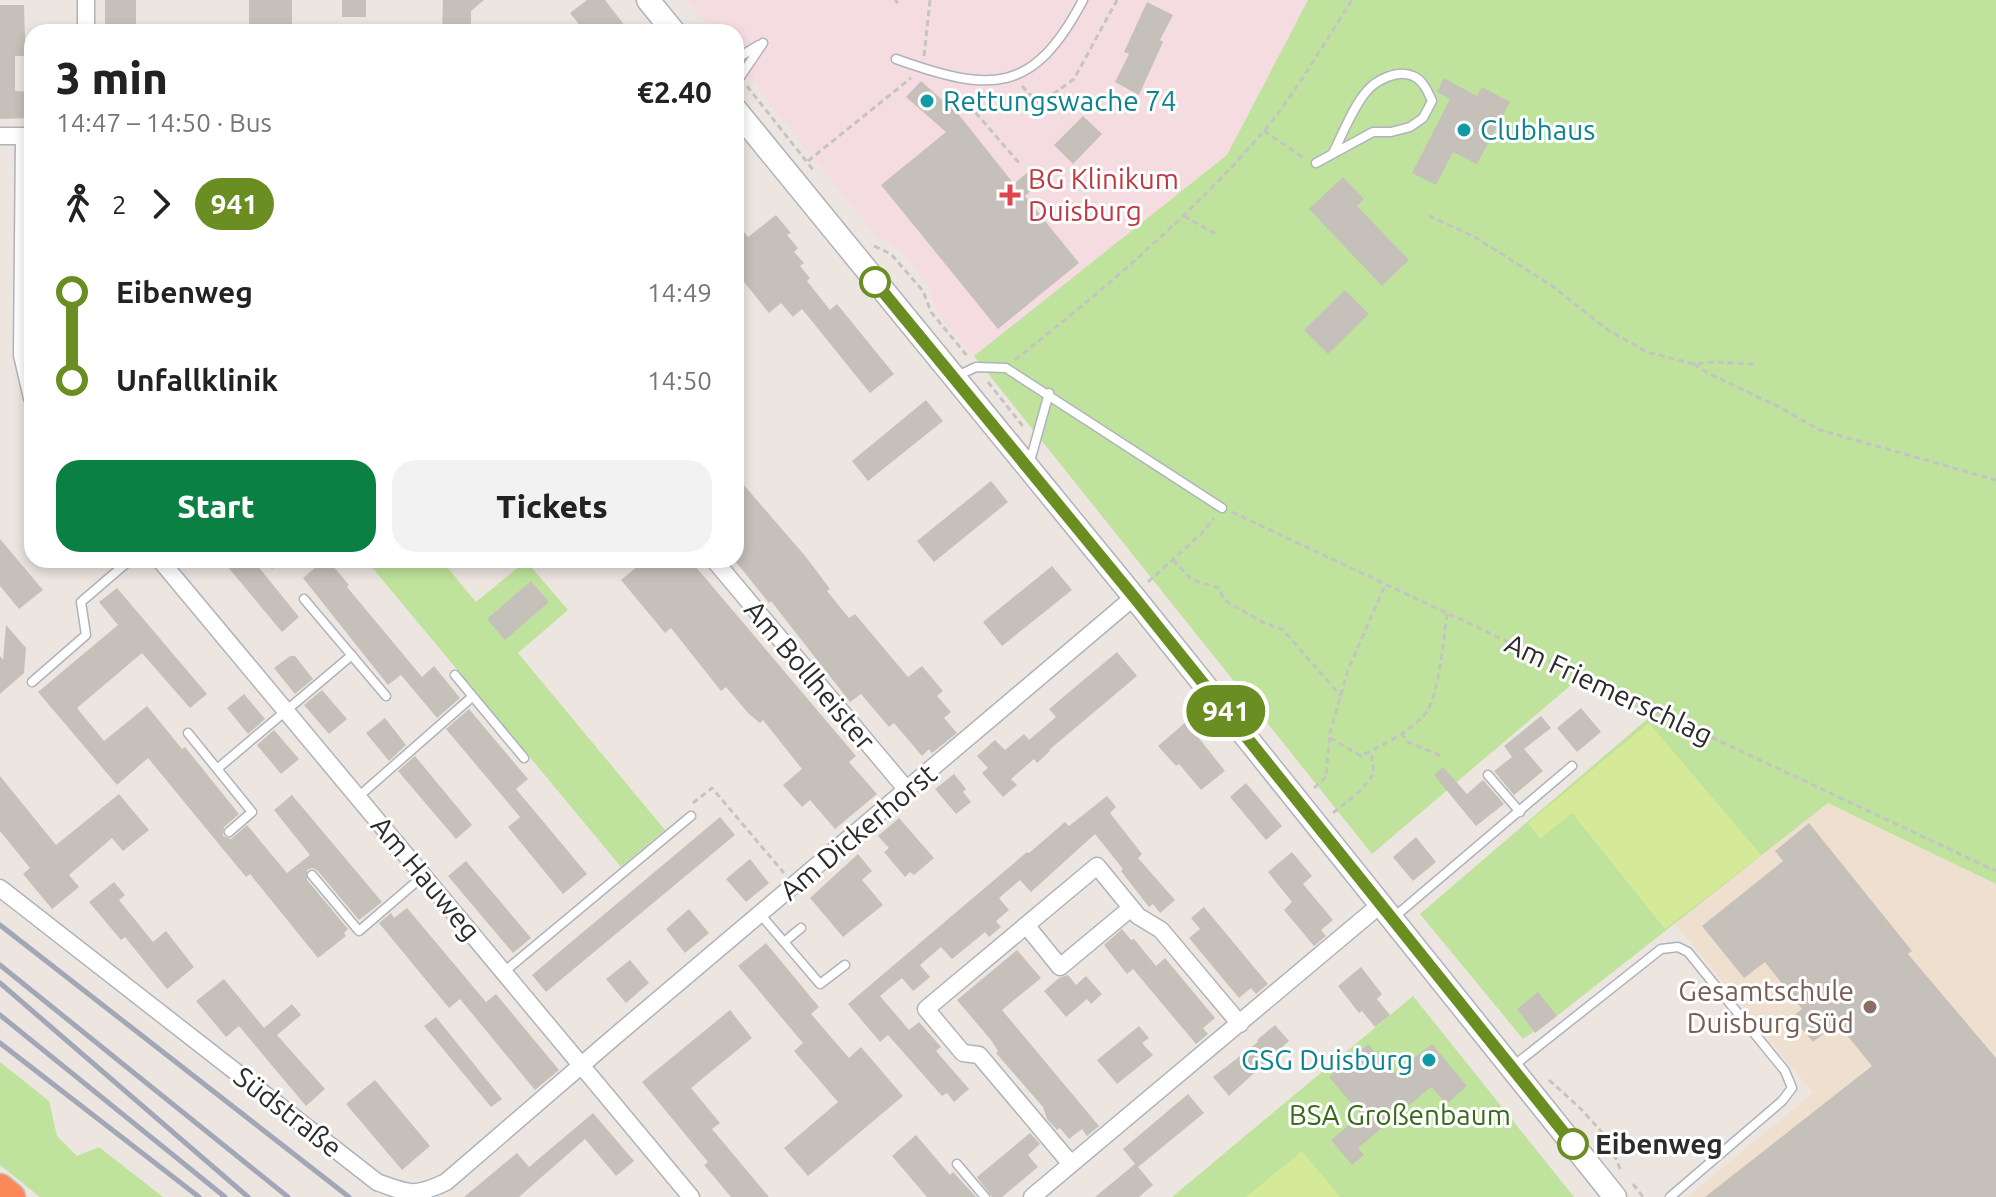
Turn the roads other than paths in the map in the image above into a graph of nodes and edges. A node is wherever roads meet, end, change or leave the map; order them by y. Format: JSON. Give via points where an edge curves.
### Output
{"nodes":[{"id":1,"x":86,"y":0,"type":"edge"},
{"id":2,"x":648,"y":0,"type":"edge"},
{"id":3,"x":1083,"y":0,"type":"edge"},
{"id":4,"x":86,"y":24,"type":"edge"},
{"id":5,"x":668,"y":24,"type":"edge"},
{"id":6,"x":744,"y":54,"type":"edge"},
{"id":7,"x":896,"y":59,"type":"dead end"},
{"id":8,"x":744,"y":71,"type":"edge"},
{"id":9,"x":744,"y":120,"type":"edge"},
{"id":10,"x":0,"y":136,"type":"edge"},
{"id":11,"x":24,"y":136,"type":"edge"},
{"id":12,"x":1333,"y":153,"type":"junction"},
{"id":13,"x":1315,"y":164,"type":"road end"},
{"id":14,"x":24,"y":330,"type":"edge"},
{"id":15,"x":24,"y":364,"type":"edge"},
{"id":16,"x":953,"y":378,"type":"junction"},
{"id":17,"x":1049,"y":393,"type":"junction"},
{"id":18,"x":1028,"y":470,"type":"junction"},
{"id":19,"x":1222,"y":508,"type":"road end"},
{"id":20,"x":121,"y":568,"type":"edge"},
{"id":21,"x":167,"y":568,"type":"edge"},
{"id":22,"x":721,"y":568,"type":"edge"},
{"id":23,"x":1141,"y":590,"type":"junction"},
{"id":24,"x":304,"y":599,"type":"dead end"},
{"id":25,"x":352,"y":655,"type":"junction"},
{"id":26,"x":455,"y":675,"type":"dead end"},
{"id":27,"x":32,"y":682,"type":"dead end"},
{"id":28,"x":386,"y":696,"type":"dead end"},
{"id":29,"x":472,"y":697,"type":"junction"},
{"id":30,"x":286,"y":712,"type":"junction"},
{"id":31,"x":188,"y":733,"type":"dead end"},
{"id":32,"x":524,"y":758,"type":"dead end"},
{"id":33,"x":1572,"y":766,"type":"dead end"},
{"id":34,"x":217,"y":769,"type":"junction"},
{"id":35,"x":1488,"y":775,"type":"dead end"},
{"id":36,"x":907,"y":790,"type":"junction"},
{"id":37,"x":358,"y":797,"type":"junction"},
{"id":38,"x":1520,"y":812,"type":"junction"},
{"id":39,"x":691,"y":816,"type":"dead end"},
{"id":40,"x":229,"y":832,"type":"dead end"},
{"id":41,"x":312,"y":875,"type":"dead end"},
{"id":42,"x":423,"y":876,"type":"junction"},
{"id":43,"x":0,"y":888,"type":"edge"},
{"id":44,"x":1131,"y":908,"type":"junction"},
{"id":45,"x":1387,"y":911,"type":"junction"},
{"id":46,"x":760,"y":914,"type":"junction"},
{"id":47,"x":1026,"y":925,"type":"junction"},
{"id":48,"x":801,"y":928,"type":"dead end"},
{"id":49,"x":784,"y":942,"type":"junction"},
{"id":50,"x":845,"y":965,"type":"dead end"},
{"id":51,"x":505,"y":971,"type":"junction"},
{"id":52,"x":1240,"y":1024,"type":"junction"},
{"id":53,"x":582,"y":1067,"type":"junction"},
{"id":54,"x":1512,"y":1067,"type":"junction"},
{"id":55,"x":957,"y":1164,"type":"dead end"},
{"id":56,"x":1071,"y":1164,"type":"junction"},
{"id":57,"x":0,"y":1188,"type":"edge"},
{"id":58,"x":11,"y":1197,"type":"edge"},
{"id":59,"x":691,"y":1197,"type":"edge"},
{"id":60,"x":985,"y":1197,"type":"edge"},
{"id":61,"x":1032,"y":1197,"type":"edge"},
{"id":62,"x":1615,"y":1197,"type":"edge"},
{"id":63,"x":1670,"y":1197,"type":"edge"}],
"edges":[{"from":1,"to":4,"type":"street"},
{"from":2,"to":5,"type":"main road"},
{"from":3,"to":7,"type":"lane","via":[[1042,60],[1014,78],[978,80]]},
{"from":6,"to":8,"type":"lane","via":[[763,43]]},
{"from":9,"to":16,"type":"main road"},
{"from":10,"to":11,"type":"street"},
{"from":12,"to":12,"type":"lane","via":[[1373,132],[1410,127],[1423,118],[1432,101],[1425,86],[1413,76],[1381,80],[1366,91]]},
{"from":12,"to":13,"type":"lane"},
{"from":14,"to":15,"type":"street"},
{"from":16,"to":17,"type":"lane","via":[[976,367],[1006,368]]},
{"from":16,"to":18,"type":"main road"},
{"from":17,"to":18,"type":"lane"},
{"from":17,"to":19,"type":"lane"},
{"from":18,"to":23,"type":"main road"},
{"from":20,"to":27,"type":"lane","via":[[81,602],[86,635]]},
{"from":21,"to":30,"type":"street","name":"Am Hauweg"},
{"from":22,"to":36,"type":"street","name":"Am Bollheister"},
{"from":23,"to":36,"type":"street","name":"Am Dickerhorst"},
{"from":23,"to":45,"type":"main road"},
{"from":24,"to":25,"type":"lane"},
{"from":25,"to":28,"type":"lane"},
{"from":25,"to":30,"type":"lane"},
{"from":26,"to":29,"type":"lane"},
{"from":29,"to":32,"type":"lane"},
{"from":29,"to":37,"type":"lane"},
{"from":30,"to":34,"type":"lane"},
{"from":30,"to":37,"type":"street","name":"Am Hauweg"},
{"from":31,"to":34,"type":"lane"},
{"from":33,"to":38,"type":"lane"},
{"from":34,"to":40,"type":"lane","via":[[252,812]]},
{"from":35,"to":38,"type":"lane"},
{"from":36,"to":46,"type":"street","name":"Am Dickerhorst"},
{"from":37,"to":42,"type":"street","name":"Am Hauweg"},
{"from":38,"to":45,"type":"lane"},
{"from":39,"to":51,"type":"lane"},
{"from":41,"to":42,"type":"lane","via":[[359,931]]},
{"from":42,"to":51,"type":"street","name":"Am Hauweg"},
{"from":43,"to":53,"type":"street","name":"Südstraße","via":[[377,1182],[402,1192],[423,1193],[446,1182]]},
{"from":44,"to":47,"type":"street","via":[[1097,866]]},
{"from":44,"to":47,"type":"street","via":[[1060,967]]},
{"from":44,"to":52,"type":"street","via":[[1161,930]]},
{"from":45,"to":52,"type":"street"},
{"from":45,"to":54,"type":"main road"},
{"from":46,"to":49,"type":"lane"},
{"from":46,"to":53,"type":"street","name":"Am Dickerhorst"},
{"from":47,"to":56,"type":"street","via":[[926,1009],[963,1053],[979,1055]]},
{"from":48,"to":49,"type":"lane"},
{"from":49,"to":50,"type":"lane","via":[[820,984]]},
{"from":51,"to":53,"type":"street","name":"Am Hauweg"},
{"from":52,"to":56,"type":"street"},
{"from":53,"to":59,"type":"street","name":"Am Hauweg"},
{"from":54,"to":62,"type":"main road"},
{"from":54,"to":63,"type":"lane","via":[[1661,949],[1688,952],[1785,1071],[1792,1088]]},
{"from":55,"to":60,"type":"lane"},
{"from":56,"to":61,"type":"street"},
{"from":57,"to":58,"type":"highway"}]}
